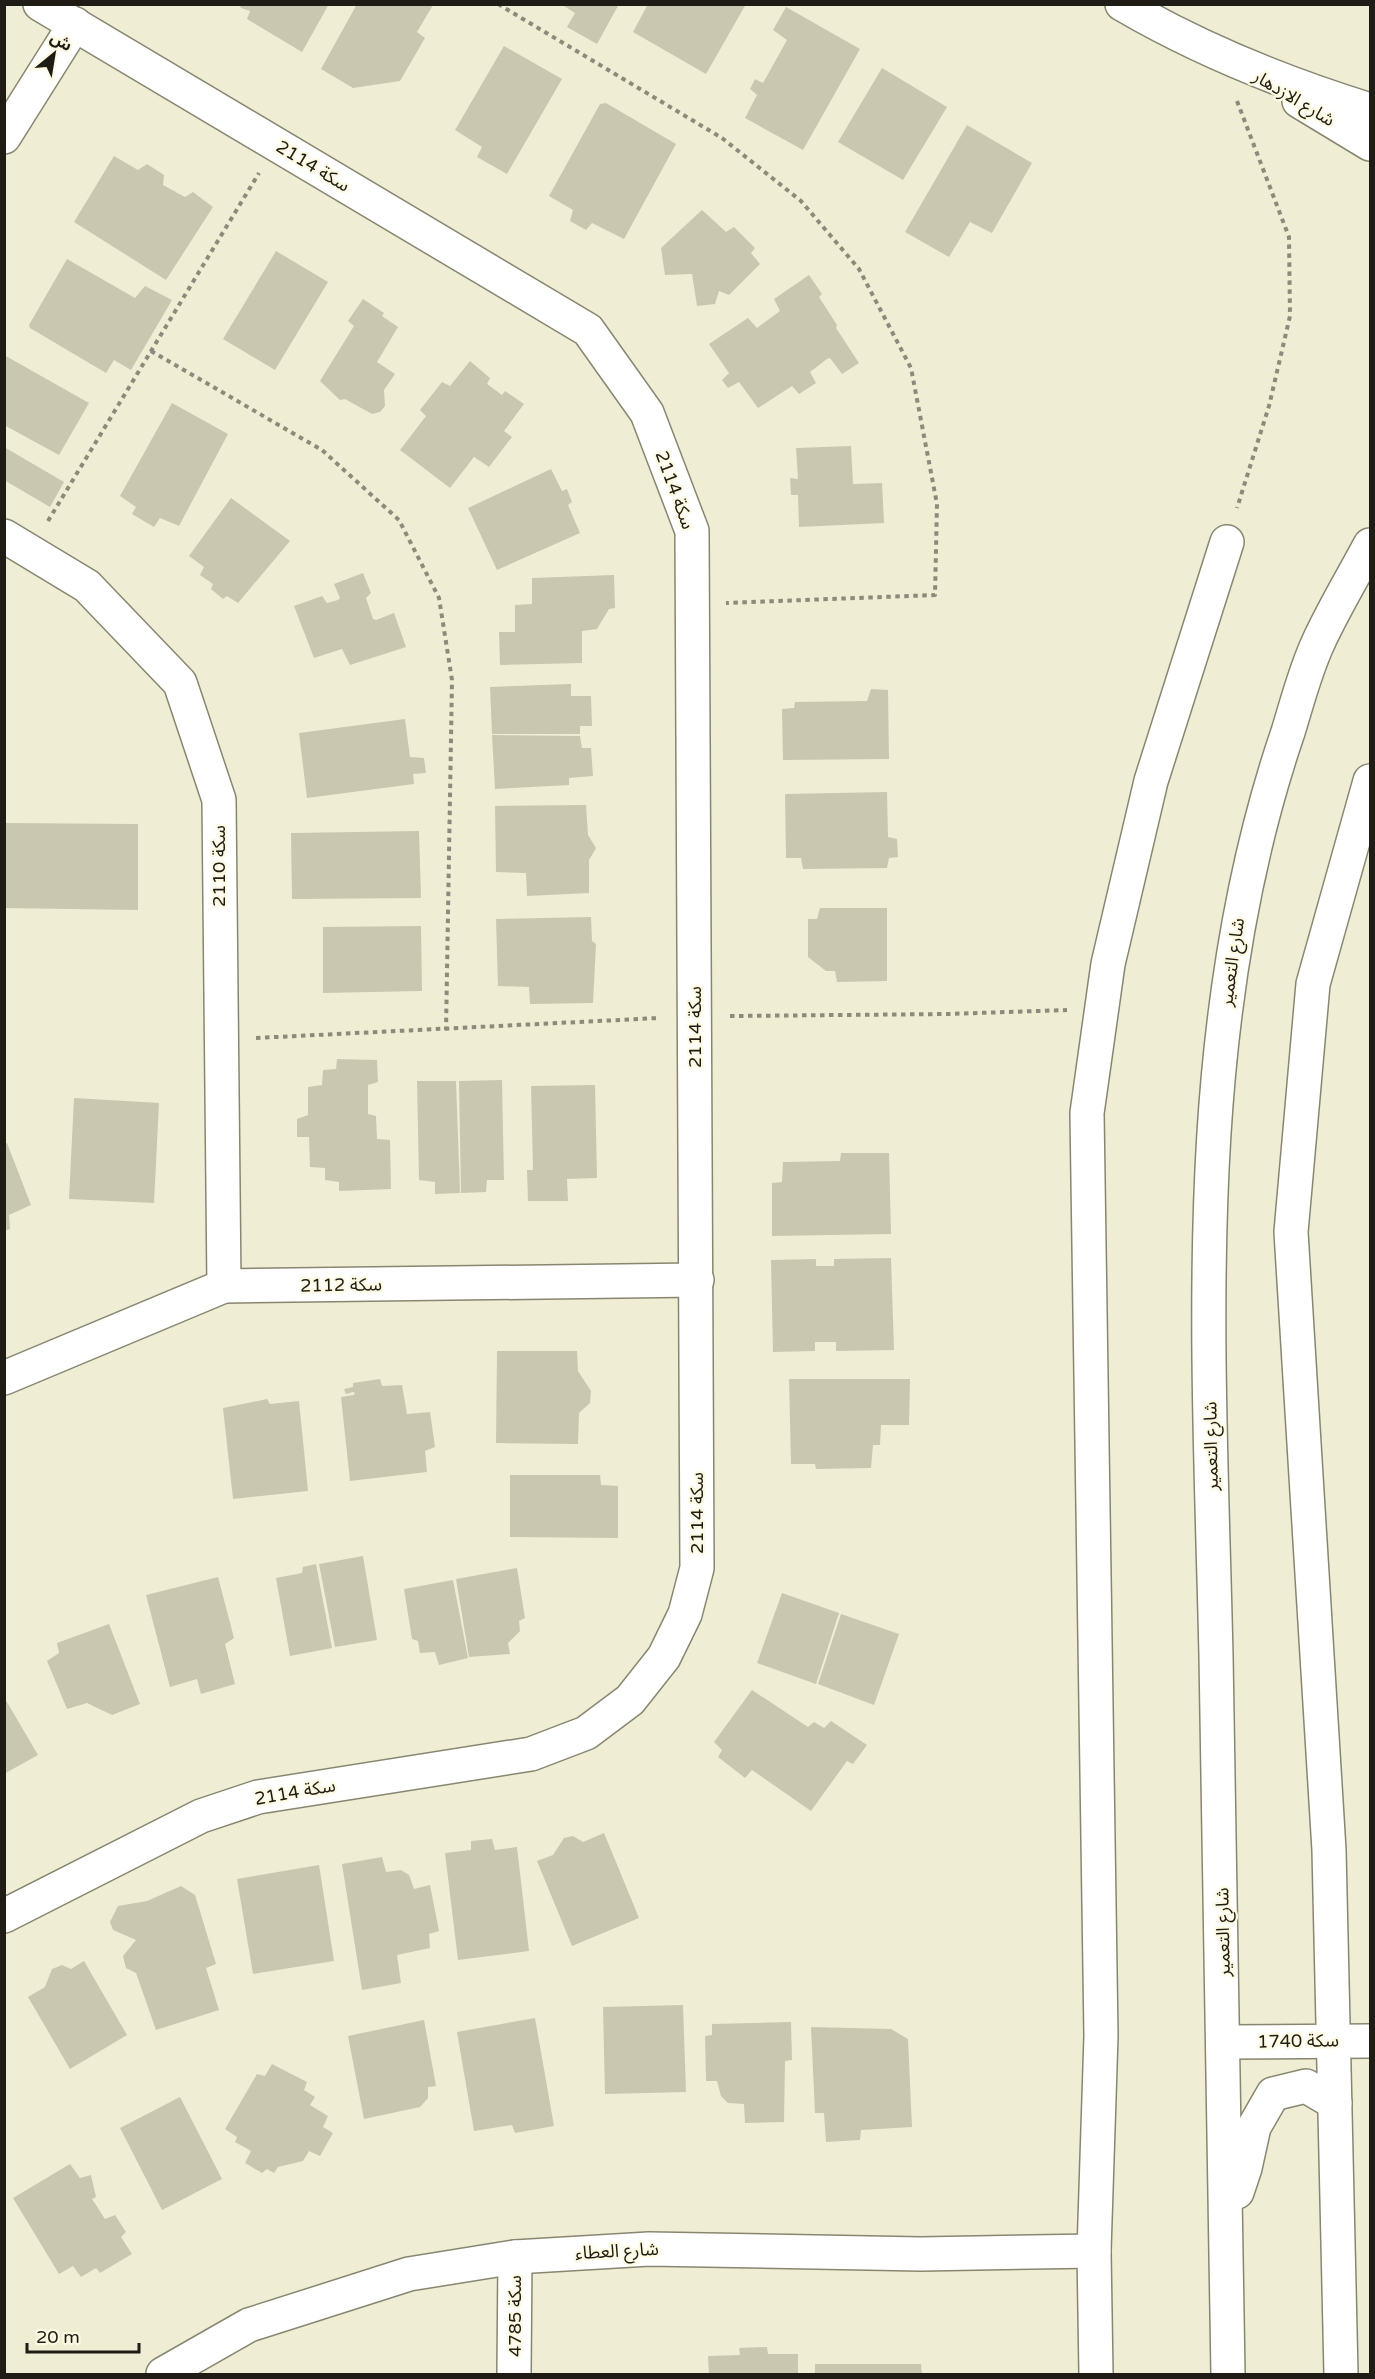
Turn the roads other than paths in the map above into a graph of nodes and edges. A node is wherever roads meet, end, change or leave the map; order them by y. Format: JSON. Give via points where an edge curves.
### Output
{"nodes":[{"id":1,"x":40,"y":4,"type":"edge"},
{"id":2,"x":1126,"y":6,"type":"edge"},
{"id":3,"x":75,"y":24,"type":"junction"},
{"id":4,"x":1218,"y":52,"type":"junction"},
{"id":5,"x":1371,"y":110,"type":"edge"},
{"id":6,"x":4,"y":137,"type":"edge"},
{"id":7,"x":1371,"y":144,"type":"edge"},
{"id":8,"x":1227,"y":542,"type":"road end"},
{"id":9,"x":17,"y":544,"type":"edge"},
{"id":10,"x":1371,"y":545,"type":"edge"},
{"id":11,"x":1371,"y":781,"type":"edge"},
{"id":12,"x":697,"y":1280,"type":"junction"},
{"id":13,"x":224,"y":1286,"type":"junction"},
{"id":14,"x":4,"y":1378,"type":"edge"},
{"id":15,"x":4,"y":1916,"type":"edge"},
{"id":16,"x":1334,"y":2041,"type":"junction"},
{"id":17,"x":1371,"y":2041,"type":"edge"},
{"id":18,"x":1225,"y":2042,"type":"junction"},
{"id":19,"x":1335,"y":2103,"type":"junction"},
{"id":20,"x":1227,"y":2218,"type":"junction"},
{"id":21,"x":1094,"y":2251,"type":"junction"},
{"id":22,"x":515,"y":2257,"type":"junction"},
{"id":23,"x":163,"y":2374,"type":"edge"},
{"id":24,"x":514,"y":2374,"type":"edge"},
{"id":25,"x":1096,"y":2374,"type":"edge"},
{"id":26,"x":1228,"y":2374,"type":"edge"},
{"id":27,"x":1341,"y":2374,"type":"edge"}],
"edges":[{"from":1,"to":3,"type":"street","name":"سكة 2114"},
{"from":2,"to":4,"type":"street","name":"شارع الازدهار"},
{"from":3,"to":6,"type":"street"},
{"from":3,"to":12,"type":"street","name":"سكة 2114","via":[[588,330],[647,413],[692,531]]},
{"from":4,"to":5,"type":"street","name":"شارع الازدهار"},
{"from":4,"to":7,"type":"street","name":"شارع الازدهار"},
{"from":8,"to":21,"type":"street","via":[[1151,781],[1108,964],[1087,1113],[1101,2036]]},
{"from":9,"to":13,"type":"street","name":"سكة 2110","via":[[87,586],[180,683],[219,800]]},
{"from":10,"to":18,"type":"street","name":"شارع التعمير","via":[[1317,645],[1264,801],[1237,922],[1217,1074],[1209,1208],[1209,1335]]},
{"from":11,"to":16,"type":"street","via":[[1313,984],[1291,1232],[1329,1838]]},
{"from":12,"to":13,"type":"street","name":"سكة 2112"},
{"from":12,"to":15,"type":"street","name":"سكة 2114","via":[[697,1568],[685,1614],[664,1657],[630,1700],[586,1733],[531,1754],[258,1797],[213,1812]]},
{"from":13,"to":14,"type":"street","name":"سكة 2112"},
{"from":16,"to":17,"type":"street","name":"سكة 1740"},
{"from":16,"to":18,"type":"street","name":"سكة 1740"},
{"from":16,"to":19,"type":"street"},
{"from":18,"to":20,"type":"street","name":"شارع التعمير"},
{"from":19,"to":20,"type":"street","via":[[1306,2086],[1273,2094],[1254,2127],[1245,2168]]},
{"from":19,"to":27,"type":"street"},
{"from":20,"to":26,"type":"street","name":"شارع التعمير"},
{"from":21,"to":22,"type":"street","name":"شارع العطاء","via":[[921,2254],[649,2248]]},
{"from":21,"to":25,"type":"street"},
{"from":22,"to":23,"type":"street","name":"شارع العطاء","via":[[409,2274],[249,2325]]},
{"from":22,"to":24,"type":"street","name":"سكة 4785"}]}
